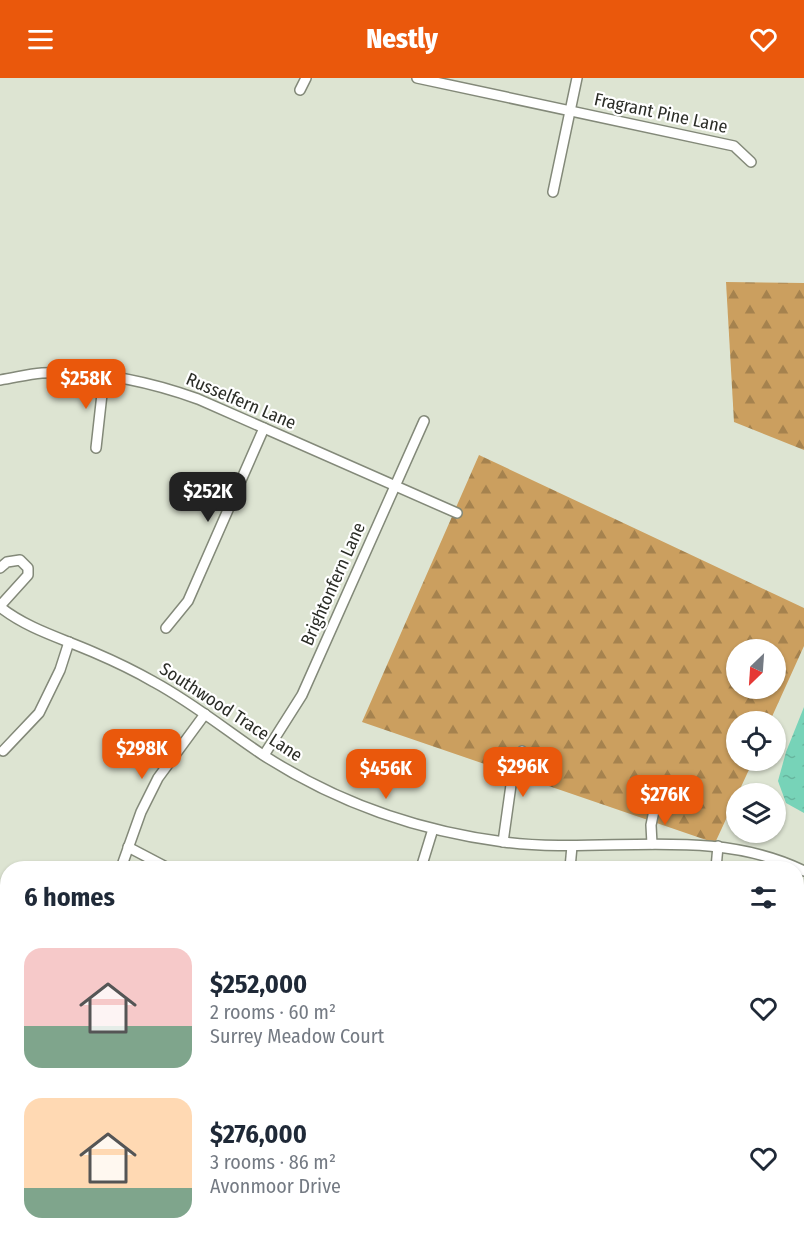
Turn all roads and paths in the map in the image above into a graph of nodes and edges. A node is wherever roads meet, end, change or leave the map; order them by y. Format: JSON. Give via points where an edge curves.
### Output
{"nodes":[{"id":1,"x":306,"y":78,"type":"edge"},
{"id":2,"x":417,"y":78,"type":"edge"},
{"id":3,"x":577,"y":78,"type":"edge"},
{"id":4,"x":300,"y":90,"type":"dead end"},
{"id":5,"x":570,"y":110,"type":"junction"},
{"id":6,"x":751,"y":162,"type":"dead end"},
{"id":7,"x":553,"y":192,"type":"dead end"},
{"id":8,"x":104,"y":376,"type":"junction"},
{"id":9,"x":0,"y":380,"type":"edge"},
{"id":10,"x":424,"y":421,"type":"dead end"},
{"id":11,"x":264,"y":428,"type":"junction"},
{"id":12,"x":96,"y":448,"type":"dead end"},
{"id":13,"x":395,"y":486,"type":"junction"},
{"id":14,"x":457,"y":513,"type":"dead end"},
{"id":15,"x":0,"y":568,"type":"edge"},
{"id":16,"x":0,"y":606,"type":"edge"},
{"id":17,"x":166,"y":628,"type":"dead end"},
{"id":18,"x":69,"y":642,"type":"junction"},
{"id":19,"x":205,"y":714,"type":"junction"},
{"id":20,"x":3,"y":751,"type":"dead end"},
{"id":21,"x":522,"y":751,"type":"dead end"},
{"id":22,"x":264,"y":756,"type":"junction"},
{"id":23,"x":655,"y":806,"type":"dead end"},
{"id":24,"x":433,"y":829,"type":"junction"},
{"id":25,"x":503,"y":842,"type":"junction"},
{"id":26,"x":652,"y":844,"type":"junction"},
{"id":27,"x":572,"y":846,"type":"junction"},
{"id":28,"x":718,"y":846,"type":"junction"},
{"id":29,"x":128,"y":848,"type":"junction"},
{"id":30,"x":123,"y":861,"type":"edge"},
{"id":31,"x":154,"y":861,"type":"edge"},
{"id":32,"x":423,"y":861,"type":"edge"},
{"id":33,"x":571,"y":861,"type":"edge"},
{"id":34,"x":717,"y":861,"type":"edge"},
{"id":35,"x":777,"y":861,"type":"edge"}],
"edges":[{"from":1,"to":4,"type":"street"},
{"from":2,"to":5,"type":"street","name":"Fragrant Pine Lane"},
{"from":3,"to":5,"type":"street"},
{"from":5,"to":6,"type":"street","name":"Fragrant Pine Lane","via":[[734,146]]},
{"from":5,"to":7,"type":"street"},
{"from":8,"to":9,"type":"street","name":"Russelfern Lane","via":[[39,373]]},
{"from":8,"to":11,"type":"street","name":"Russelfern Lane","via":[[170,389]]},
{"from":8,"to":12,"type":"street"},
{"from":10,"to":13,"type":"street","name":"Brightonfern Lane"},
{"from":11,"to":13,"type":"street","name":"Russelfern Lane"},
{"from":11,"to":17,"type":"street","via":[[188,601]]},
{"from":13,"to":14,"type":"street","name":"Russelfern Lane"},
{"from":13,"to":22,"type":"street","name":"Brightonfern Lane","via":[[302,695]]},
{"from":15,"to":16,"type":"street","via":[[20,560],[28,568],[28,575]]},
{"from":16,"to":18,"type":"street","name":"Southwood Trace Lane","via":[[15,619]]},
{"from":18,"to":19,"type":"street","name":"Southwood Trace Lane","via":[[121,664]]},
{"from":18,"to":20,"type":"street","via":[[39,713]]},
{"from":19,"to":22,"type":"street","name":"Southwood Trace Lane"},
{"from":19,"to":29,"type":"street","via":[[158,778]]},
{"from":21,"to":25,"type":"street","via":[[511,785]]},
{"from":22,"to":24,"type":"street","name":"Southwood Trace Lane","via":[[341,797]]},
{"from":23,"to":26,"type":"street"},
{"from":24,"to":25,"type":"street","name":"Southwood Trace Lane"},
{"from":24,"to":32,"type":"street"},
{"from":25,"to":27,"type":"street","name":"Southwood Trace Lane"},
{"from":26,"to":27,"type":"street","name":"Southwood Trace Lane"},
{"from":26,"to":28,"type":"street","name":"Southwood Trace Lane"},
{"from":27,"to":33,"type":"street"},
{"from":28,"to":34,"type":"street"},
{"from":28,"to":35,"type":"street","name":"Southwood Trace Lane"},
{"from":29,"to":30,"type":"street"},
{"from":29,"to":31,"type":"street"}]}
